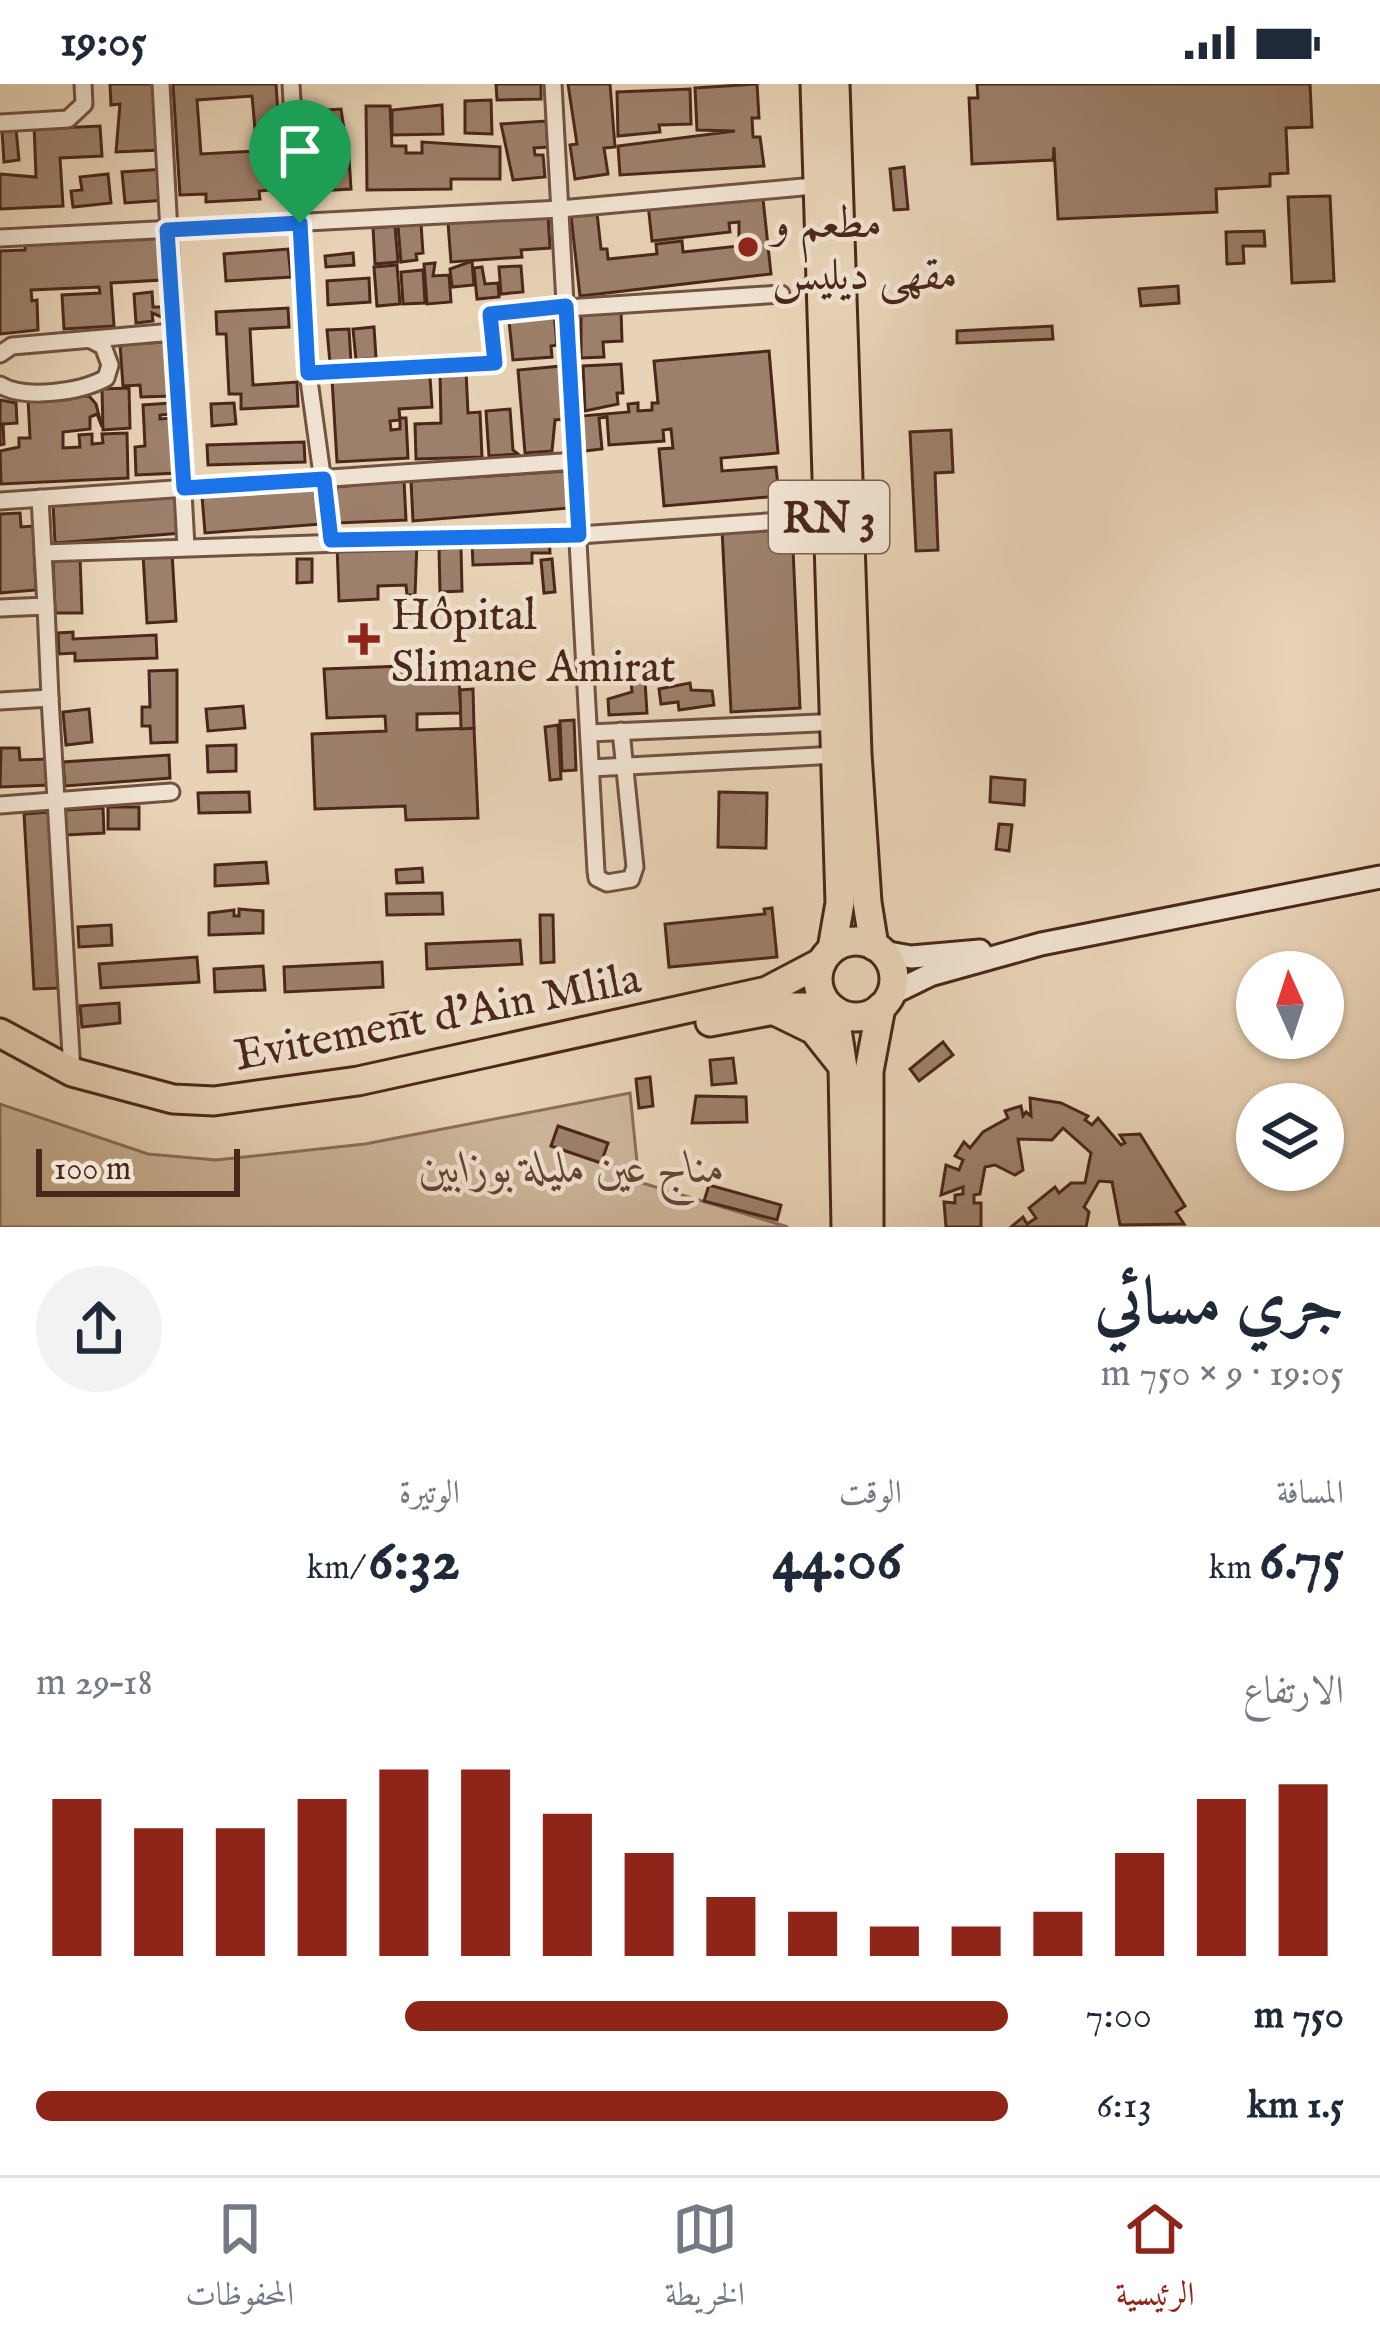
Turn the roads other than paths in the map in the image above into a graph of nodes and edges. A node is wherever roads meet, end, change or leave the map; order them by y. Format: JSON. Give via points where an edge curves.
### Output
{"nodes":[{"id":1,"x":83,"y":84,"type":"edge"},
{"id":2,"x":160,"y":84,"type":"edge"},
{"id":3,"x":291,"y":84,"type":"edge"},
{"id":4,"x":553,"y":84,"type":"edge"},
{"id":5,"x":815,"y":84,"type":"edge"},
{"id":6,"x":835,"y":84,"type":"edge"},
{"id":7,"x":0,"y":123,"type":"edge"},
{"id":8,"x":830,"y":184,"type":"junction"},
{"id":9,"x":560,"y":209,"type":"junction"},
{"id":10,"x":300,"y":223,"type":"junction"},
{"id":11,"x":167,"y":230,"type":"junction"},
{"id":12,"x":0,"y":238,"type":"edge"},
{"id":13,"x":781,"y":294,"type":"dead end"},
{"id":14,"x":566,"y":306,"type":"junction"},
{"id":15,"x":173,"y":332,"type":"junction"},
{"id":16,"x":91,"y":340,"type":"junction"},
{"id":17,"x":0,"y":354,"type":"edge"},
{"id":18,"x":308,"y":373,"type":"junction"},
{"id":19,"x":5,"y":390,"type":"edge"},
{"id":20,"x":576,"y":461,"type":"junction"},
{"id":21,"x":324,"y":479,"type":"junction"},
{"id":22,"x":184,"y":488,"type":"junction"},
{"id":23,"x":40,"y":498,"type":"junction"},
{"id":24,"x":0,"y":500,"type":"edge"},
{"id":25,"x":796,"y":520,"type":"dead end"},
{"id":26,"x":579,"y":535,"type":"junction"},
{"id":27,"x":331,"y":540,"type":"junction"},
{"id":28,"x":186,"y":547,"type":"junction"},
{"id":29,"x":43,"y":553,"type":"junction"},
{"id":30,"x":46,"y":605,"type":"junction"},
{"id":31,"x":0,"y":608,"type":"edge"},
{"id":32,"x":50,"y":698,"type":"junction"},
{"id":33,"x":0,"y":701,"type":"edge"},
{"id":34,"x":845,"y":722,"type":"junction"},
{"id":35,"x":621,"y":731,"type":"junction"},
{"id":36,"x":590,"y":733,"type":"junction"},
{"id":37,"x":836,"y":755,"type":"junction"},
{"id":38,"x":625,"y":766,"type":"junction"},
{"id":39,"x":591,"y":768,"type":"junction"},
{"id":40,"x":171,"y":792,"type":"dead end"},
{"id":41,"x":56,"y":802,"type":"junction"},
{"id":42,"x":0,"y":805,"type":"edge"},
{"id":43,"x":1380,"y":877,"type":"edge"},
{"id":44,"x":1040,"y":944,"type":"junction"},
{"id":45,"x":879,"y":949,"type":"junction"},
{"id":46,"x":827,"y":956,"type":"junction"},
{"id":47,"x":886,"y":1001,"type":"junction"},
{"id":48,"x":832,"y":1009,"type":"junction"},
{"id":49,"x":771,"y":1010,"type":"junction"},
{"id":50,"x":0,"y":1033,"type":"edge"},
{"id":51,"x":0,"y":1054,"type":"edge"},
{"id":52,"x":843,"y":1068,"type":"junction"},
{"id":53,"x":71,"y":1072,"type":"junction"},
{"id":54,"x":846,"y":1227,"type":"edge"},
{"id":55,"x":869,"y":1227,"type":"edge"}],
"edges":[{"from":1,"to":7,"type":"street","via":[[84,104],[68,118]]},
{"from":2,"to":11,"type":"street"},
{"from":3,"to":10,"type":"street"},
{"from":4,"to":9,"type":"street"},
{"from":5,"to":8,"type":"highway","number":"RN 3"},
{"from":6,"to":8,"type":"highway","number":"RN 3"},
{"from":8,"to":9,"type":"street"},
{"from":8,"to":34,"type":"highway","number":"RN 3"},
{"from":9,"to":10,"type":"street"},
{"from":9,"to":14,"type":"street"},
{"from":10,"to":11,"type":"street"},
{"from":10,"to":18,"type":"street"},
{"from":11,"to":12,"type":"street"},
{"from":11,"to":15,"type":"street"},
{"from":13,"to":14,"type":"street"},
{"from":14,"to":18,"type":"street","via":[[490,314],[495,363]]},
{"from":14,"to":20,"type":"street"},
{"from":15,"to":16,"type":"street"},
{"from":15,"to":22,"type":"street"},
{"from":16,"to":17,"type":"street","via":[[12,346]]},
{"from":16,"to":19,"type":"street","via":[[109,354],[106,378],[92,386]]},
{"from":18,"to":21,"type":"street"},
{"from":20,"to":21,"type":"street"},
{"from":20,"to":26,"type":"street"},
{"from":21,"to":22,"type":"street"},
{"from":21,"to":27,"type":"street"},
{"from":22,"to":23,"type":"street"},
{"from":22,"to":28,"type":"street"},
{"from":23,"to":24,"type":"street"},
{"from":23,"to":29,"type":"street"},
{"from":25,"to":26,"type":"street"},
{"from":26,"to":27,"type":"street"},
{"from":26,"to":36,"type":"street"},
{"from":27,"to":28,"type":"street"},
{"from":28,"to":29,"type":"street"},
{"from":29,"to":30,"type":"street"},
{"from":30,"to":31,"type":"street"},
{"from":30,"to":32,"type":"street"},
{"from":32,"to":33,"type":"street"},
{"from":32,"to":41,"type":"street"},
{"from":34,"to":35,"type":"street"},
{"from":34,"to":37,"type":"highway","number":"RN 3"},
{"from":34,"to":45,"type":"highway","number":"RN 3"},
{"from":35,"to":36,"type":"street"},
{"from":35,"to":38,"type":"street"},
{"from":36,"to":39,"type":"street"},
{"from":37,"to":38,"type":"street"},
{"from":37,"to":46,"type":"highway","number":"RN 3","via":[[841,903]]},
{"from":38,"to":39,"type":"street"},
{"from":38,"to":39,"type":"street","via":[[635,867],[631,879],[607,883],[596,871]]},
{"from":40,"to":41,"type":"street"},
{"from":41,"to":42,"type":"street"},
{"from":41,"to":53,"type":"street"},
{"from":43,"to":44,"type":"main road"},
{"from":44,"to":45,"type":"main road","via":[[926,956]]},
{"from":44,"to":47,"type":"main road","via":[[930,975]]},
{"from":45,"to":46,"type":"highway","via":[[848,942]]},
{"from":45,"to":47,"type":"highway","via":[[892,968]]},
{"from":46,"to":48,"type":"highway","via":[[818,986]]},
{"from":46,"to":53,"type":"highway","name":"Evitement d'Ain Mlila","via":[[767,991],[264,1098],[173,1099]]},
{"from":47,"to":48,"type":"highway","via":[[853,1017]]},
{"from":47,"to":55,"type":"highway","via":[[869,1071]]},
{"from":48,"to":49,"type":"highway","name":"Evitement d'Ain Mlila"},
{"from":48,"to":52,"type":"highway"},
{"from":49,"to":51,"type":"highway","name":"Evitement d'Ain Mlila","via":[[263,1113],[130,1106]]},
{"from":49,"to":52,"type":"highway","via":[[814,1030]]},
{"from":50,"to":53,"type":"highway","name":"Evitement d'Ain Mlila"},
{"from":52,"to":54,"type":"highway"}]}
